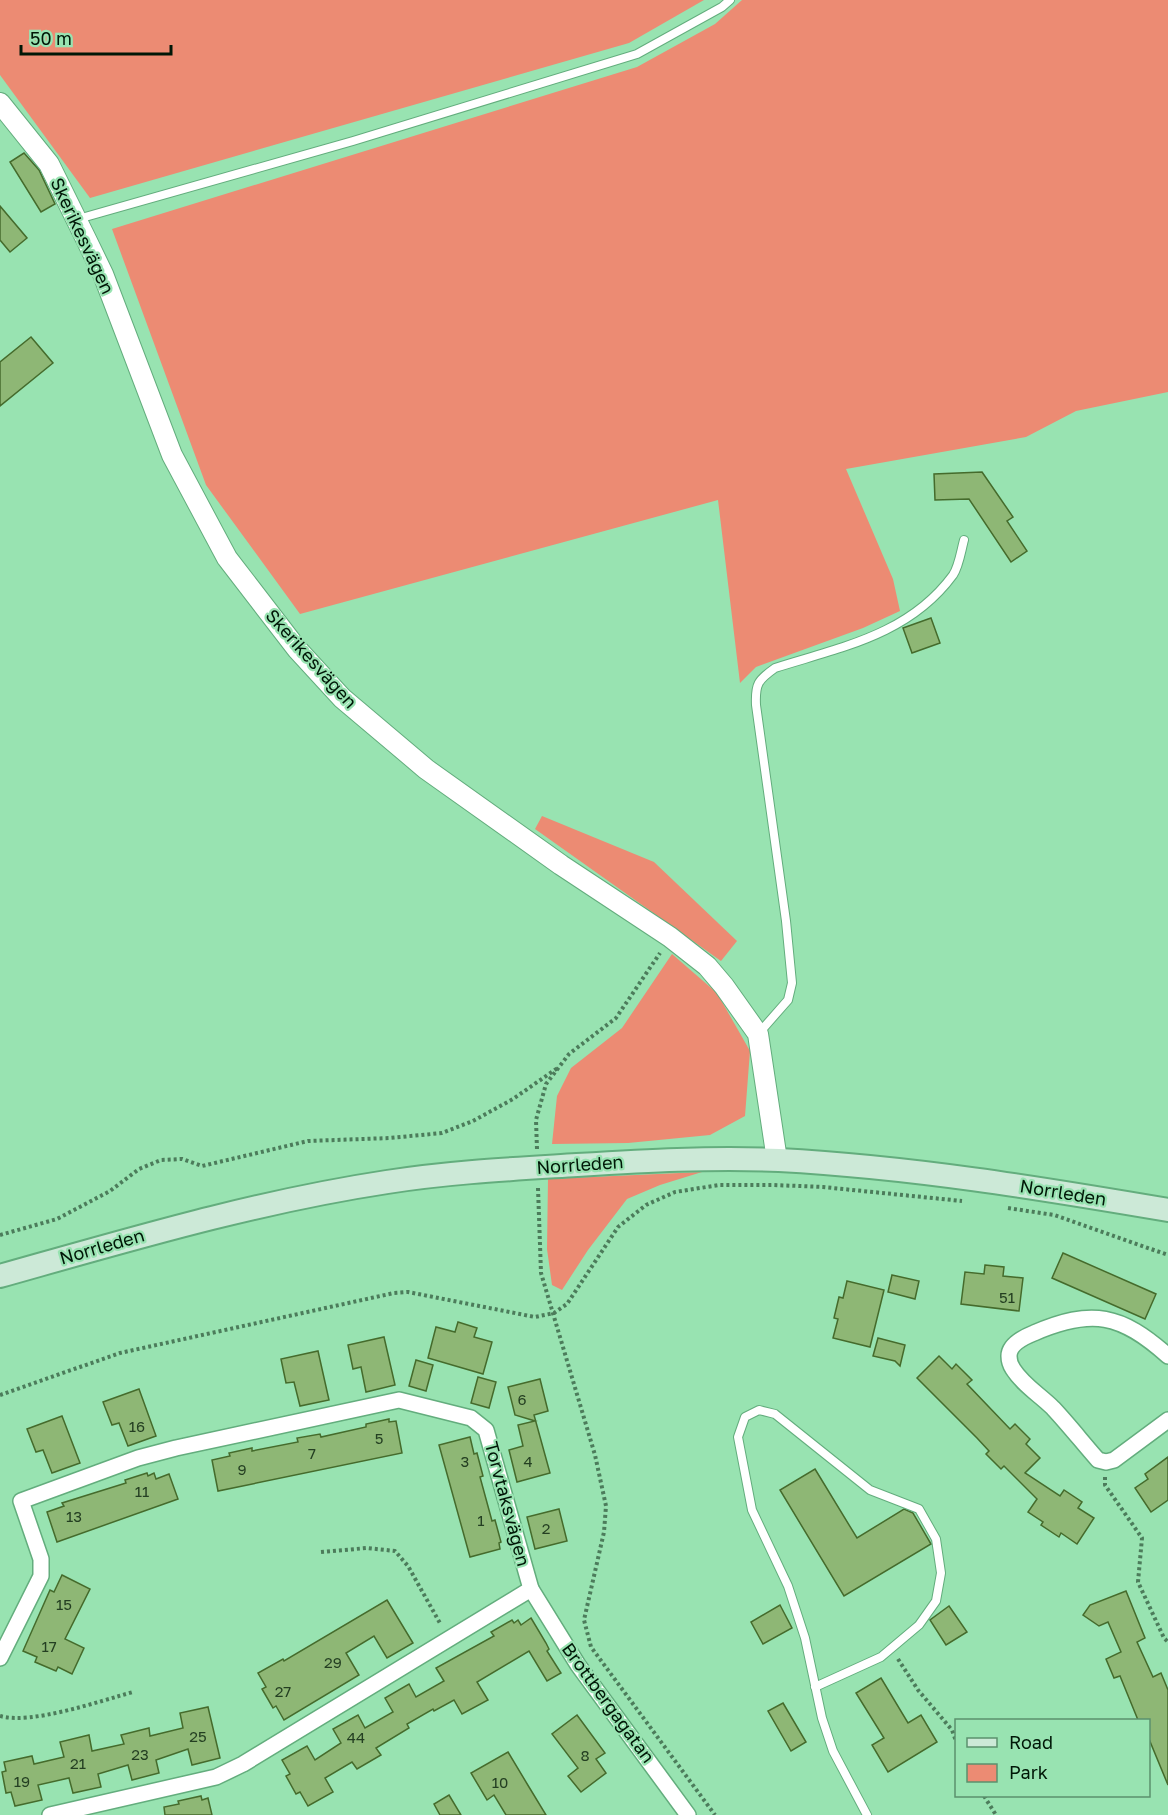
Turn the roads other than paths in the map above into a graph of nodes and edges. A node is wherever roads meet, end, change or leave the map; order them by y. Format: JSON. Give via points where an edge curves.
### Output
{"nodes":[{"id":1,"x":730,"y":0,"type":"edge"},
{"id":2,"x":0,"y":103,"type":"edge"},
{"id":3,"x":77,"y":219,"type":"junction"},
{"id":4,"x":964,"y":540,"type":"dead end"},
{"id":5,"x":758,"y":1034,"type":"junction"},
{"id":6,"x":777,"y":1160,"type":"junction"},
{"id":7,"x":1168,"y":1210,"type":"edge"},
{"id":8,"x":0,"y":1276,"type":"edge"},
{"id":9,"x":1168,"y":1356,"type":"edge"},
{"id":10,"x":1168,"y":1420,"type":"edge"},
{"id":11,"x":531,"y":1589,"type":"junction"},
{"id":12,"x":0,"y":1658,"type":"edge"},
{"id":13,"x":815,"y":1686,"type":"junction"},
{"id":14,"x":50,"y":1815,"type":"edge"},
{"id":15,"x":688,"y":1815,"type":"edge"},
{"id":16,"x":867,"y":1815,"type":"edge"}],
"edges":[{"from":1,"to":3,"type":"lane","via":[[637,54],[353,141]]},
{"from":2,"to":3,"type":"street","name":"Skerikesvägen","via":[[49,164]]},
{"from":3,"to":5,"type":"street","name":"Skerikesvägen","via":[[103,274],[172,455],[196,503],[227,558],[297,649],[342,698],[426,769],[707,966]]},
{"from":4,"to":5,"type":"lane","via":[[954,574],[914,614],[873,637],[775,668],[755,689],[792,983],[788,1000]]},
{"from":5,"to":6,"type":"street","name":"Skerikesvägen"},
{"from":6,"to":7,"type":"main road","name":"Norrleden","via":[[956,1176]]},
{"from":6,"to":8,"type":"main road","name":"Norrleden","via":[[670,1159],[444,1174],[386,1182],[190,1222]]},
{"from":9,"to":10,"type":"street","via":[[1121,1323],[1099,1318],[1056,1324],[1014,1344],[1009,1355],[1012,1368],[1098,1460],[1114,1460]]},
{"from":11,"to":12,"type":"street","name":"Torvtaksvägen","via":[[486,1430],[471,1418],[399,1400],[138,1458],[21,1501],[41,1558],[41,1576]]},
{"from":11,"to":14,"type":"street","name":"Torvtaksvägen","via":[[216,1777]]},
{"from":11,"to":15,"type":"street","name":"Brottbergagatan","via":[[578,1665]]},
{"from":13,"to":13,"type":"lane","via":[[788,1586],[752,1510],[738,1437],[745,1417],[759,1410],[775,1414],[870,1490],[919,1509],[936,1539],[941,1573],[936,1601],[919,1625],[881,1657]]},
{"from":13,"to":16,"type":"lane","via":[[833,1750]]}]}
